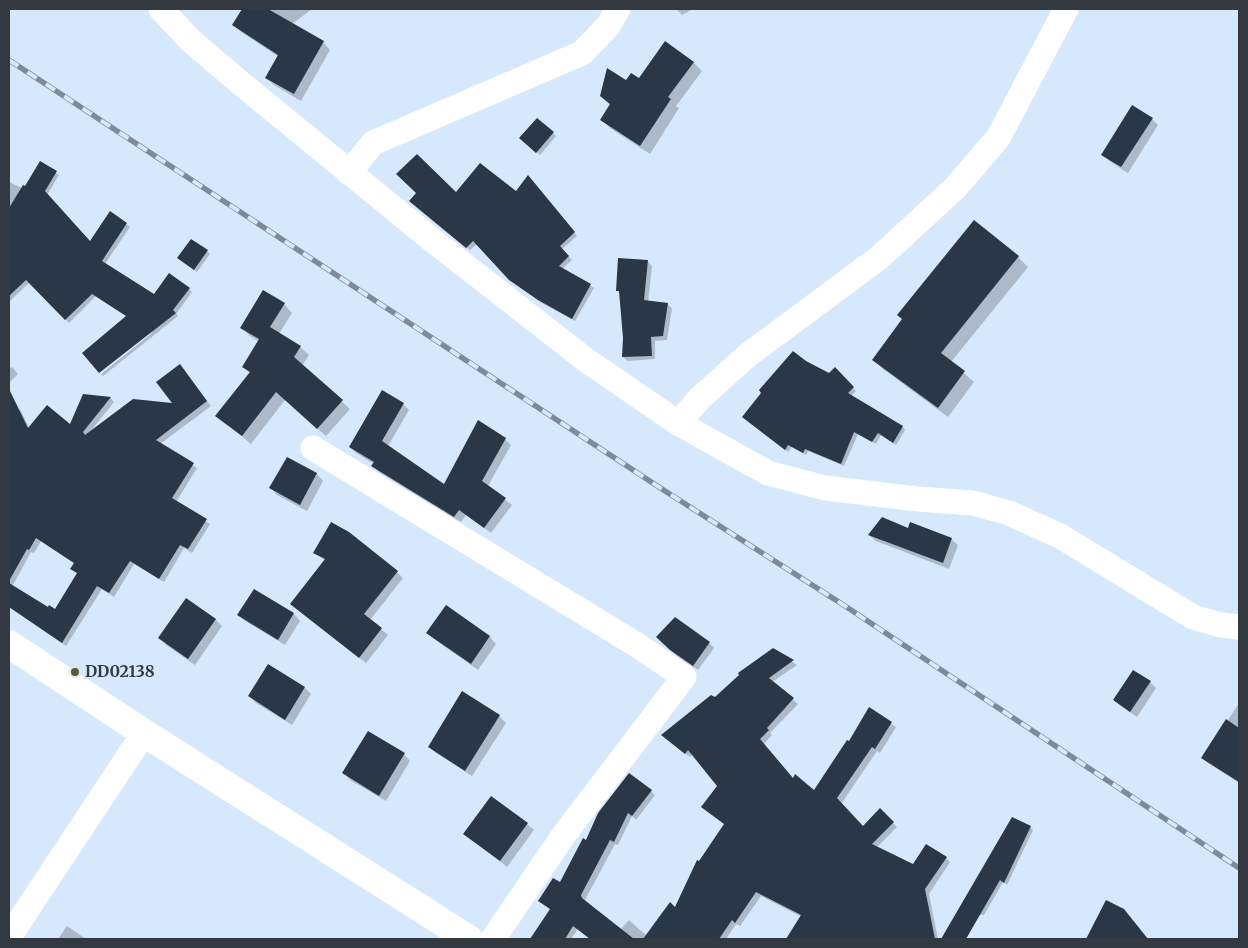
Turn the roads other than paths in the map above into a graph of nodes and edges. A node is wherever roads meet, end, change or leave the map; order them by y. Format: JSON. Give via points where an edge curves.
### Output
{"nodes":[{"id":1,"x":161,"y":9,"type":"edge"},
{"id":2,"x":618,"y":9,"type":"edge"},
{"id":3,"x":1066,"y":9,"type":"edge"},
{"id":4,"x":349,"y":174,"type":"junction"},
{"id":5,"x":678,"y":423,"type":"junction"},
{"id":6,"x":313,"y":448,"type":"dead end"},
{"id":7,"x":1239,"y":627,"type":"edge"},
{"id":8,"x":9,"y":644,"type":"edge"},
{"id":9,"x":144,"y":733,"type":"junction"},
{"id":10,"x":9,"y":937,"type":"edge"},
{"id":11,"x":469,"y":939,"type":"edge"},
{"id":12,"x":493,"y":939,"type":"edge"}],
"edges":[{"from":1,"to":4,"type":"street","via":[[190,40]]},
{"from":2,"to":4,"type":"street","via":[[608,26],[582,53],[373,143]]},
{"from":3,"to":5,"type":"street","via":[[998,138],[956,188],[880,257],[748,355],[700,398]]},
{"from":4,"to":5,"type":"street","via":[[571,349]]},
{"from":5,"to":7,"type":"street","via":[[768,473],[825,488],[973,503],[1008,513],[1060,536],[1193,617]]},
{"from":6,"to":12,"type":"street","via":[[637,644],[684,677],[563,836]]},
{"from":8,"to":9,"type":"main road"},
{"from":9,"to":10,"type":"street"},
{"from":9,"to":11,"type":"main road"}]}
